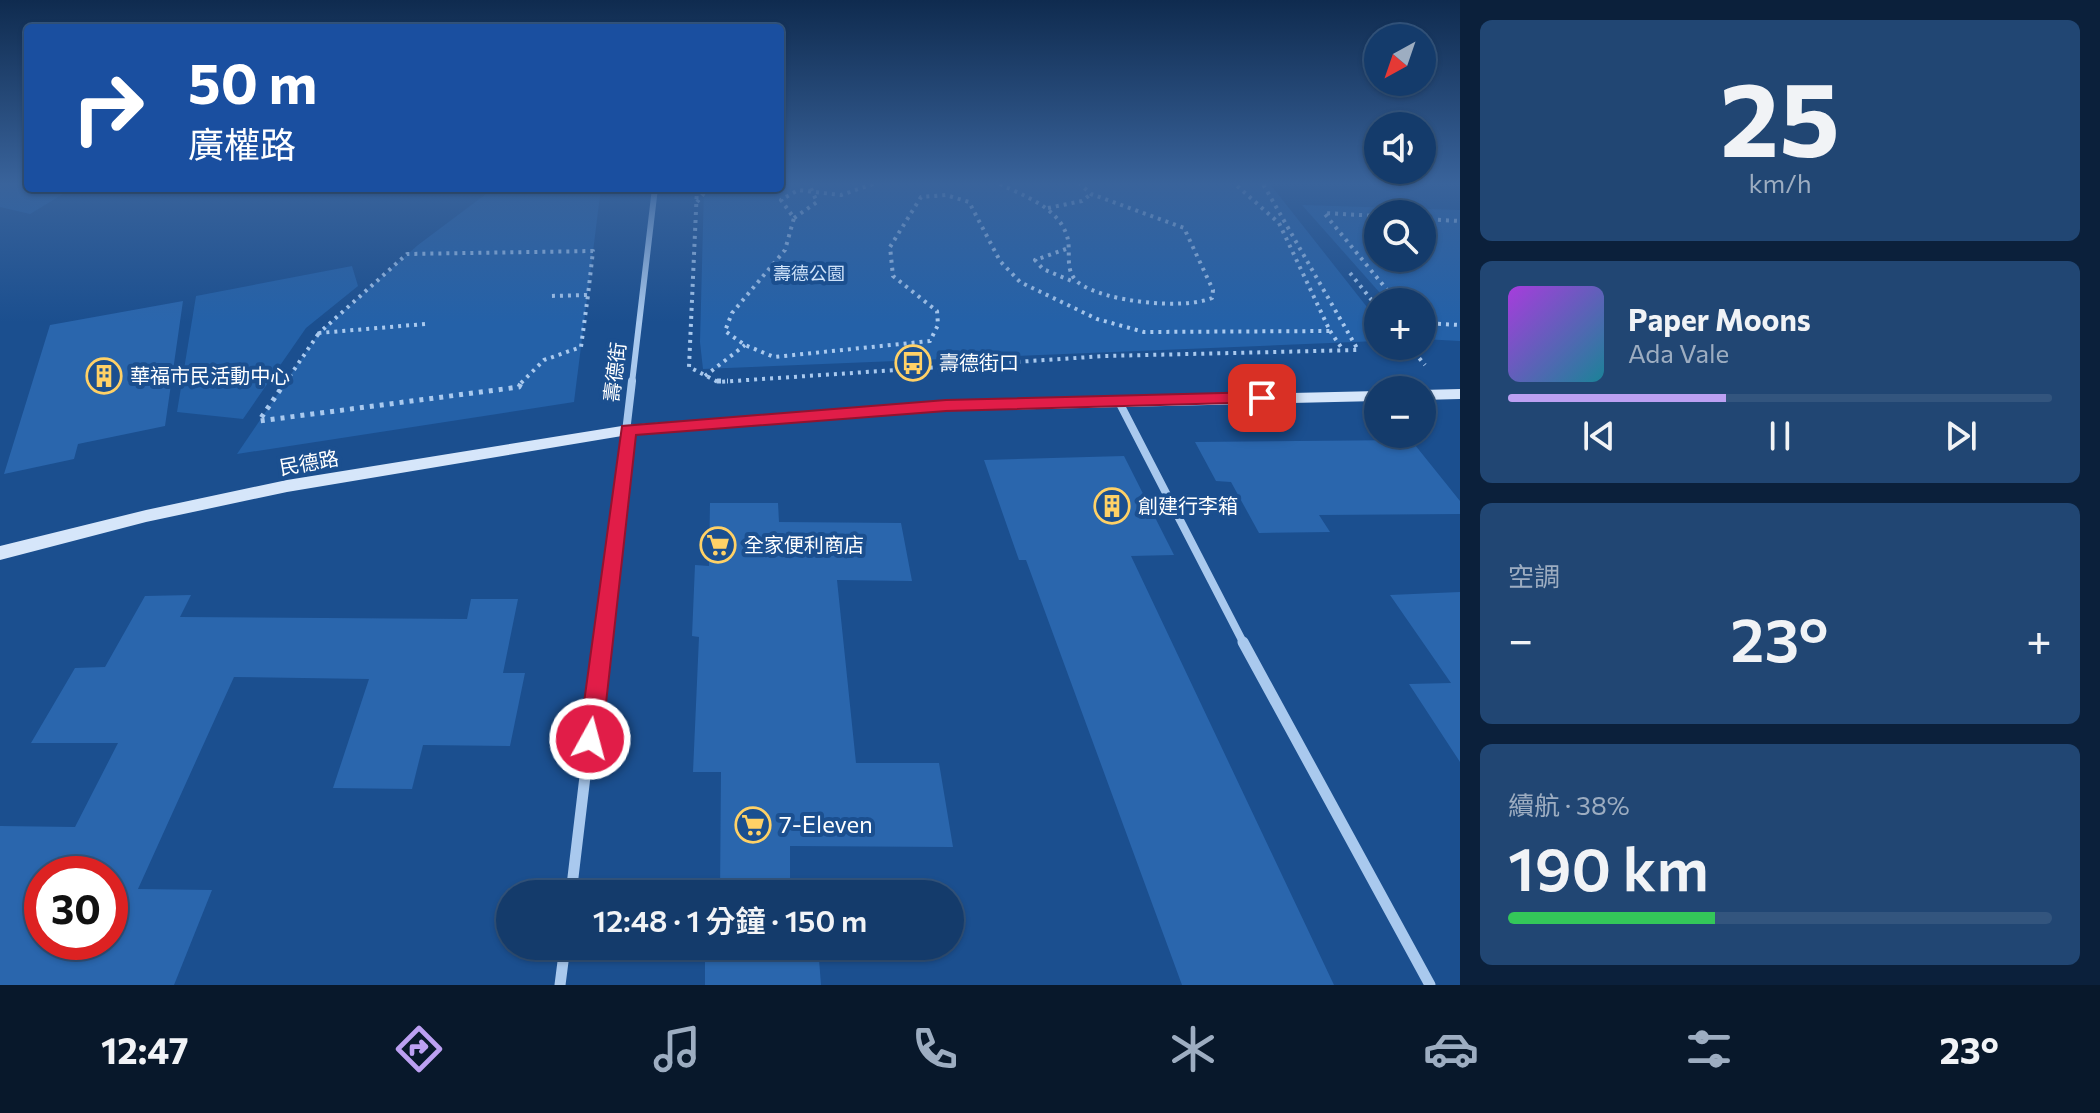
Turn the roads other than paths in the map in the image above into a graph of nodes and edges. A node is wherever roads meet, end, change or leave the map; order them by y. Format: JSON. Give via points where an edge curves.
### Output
{"nodes":[{"id":1,"x":650,"y":230,"type":"edge"},
{"id":2,"x":1460,"y":394,"type":"edge"},
{"id":3,"x":1436,"y":395,"type":"edge"},
{"id":4,"x":1364,"y":396,"type":"edge"},
{"id":5,"x":1117,"y":400,"type":"junction"},
{"id":6,"x":628,"y":430,"type":"junction"},
{"id":7,"x":0,"y":553,"type":"edge"},
{"id":8,"x":573,"y":880,"type":"edge"},
{"id":9,"x":563,"y":960,"type":"edge"},
{"id":10,"x":560,"y":985,"type":"edge"},
{"id":11,"x":1430,"y":985,"type":"edge"}],
"edges":[{"from":1,"to":6,"type":"street","name":"壽德街"},
{"from":2,"to":3,"type":"street"},
{"from":4,"to":5,"type":"street","name":"民德路"},
{"from":5,"to":6,"type":"street","name":"民德路","via":[[946,406]]},
{"from":5,"to":11,"type":"street"},
{"from":6,"to":7,"type":"street","name":"民德路","via":[[287,486]]},
{"from":6,"to":8,"type":"street","name":"壽德街"},
{"from":9,"to":10,"type":"street"}]}
